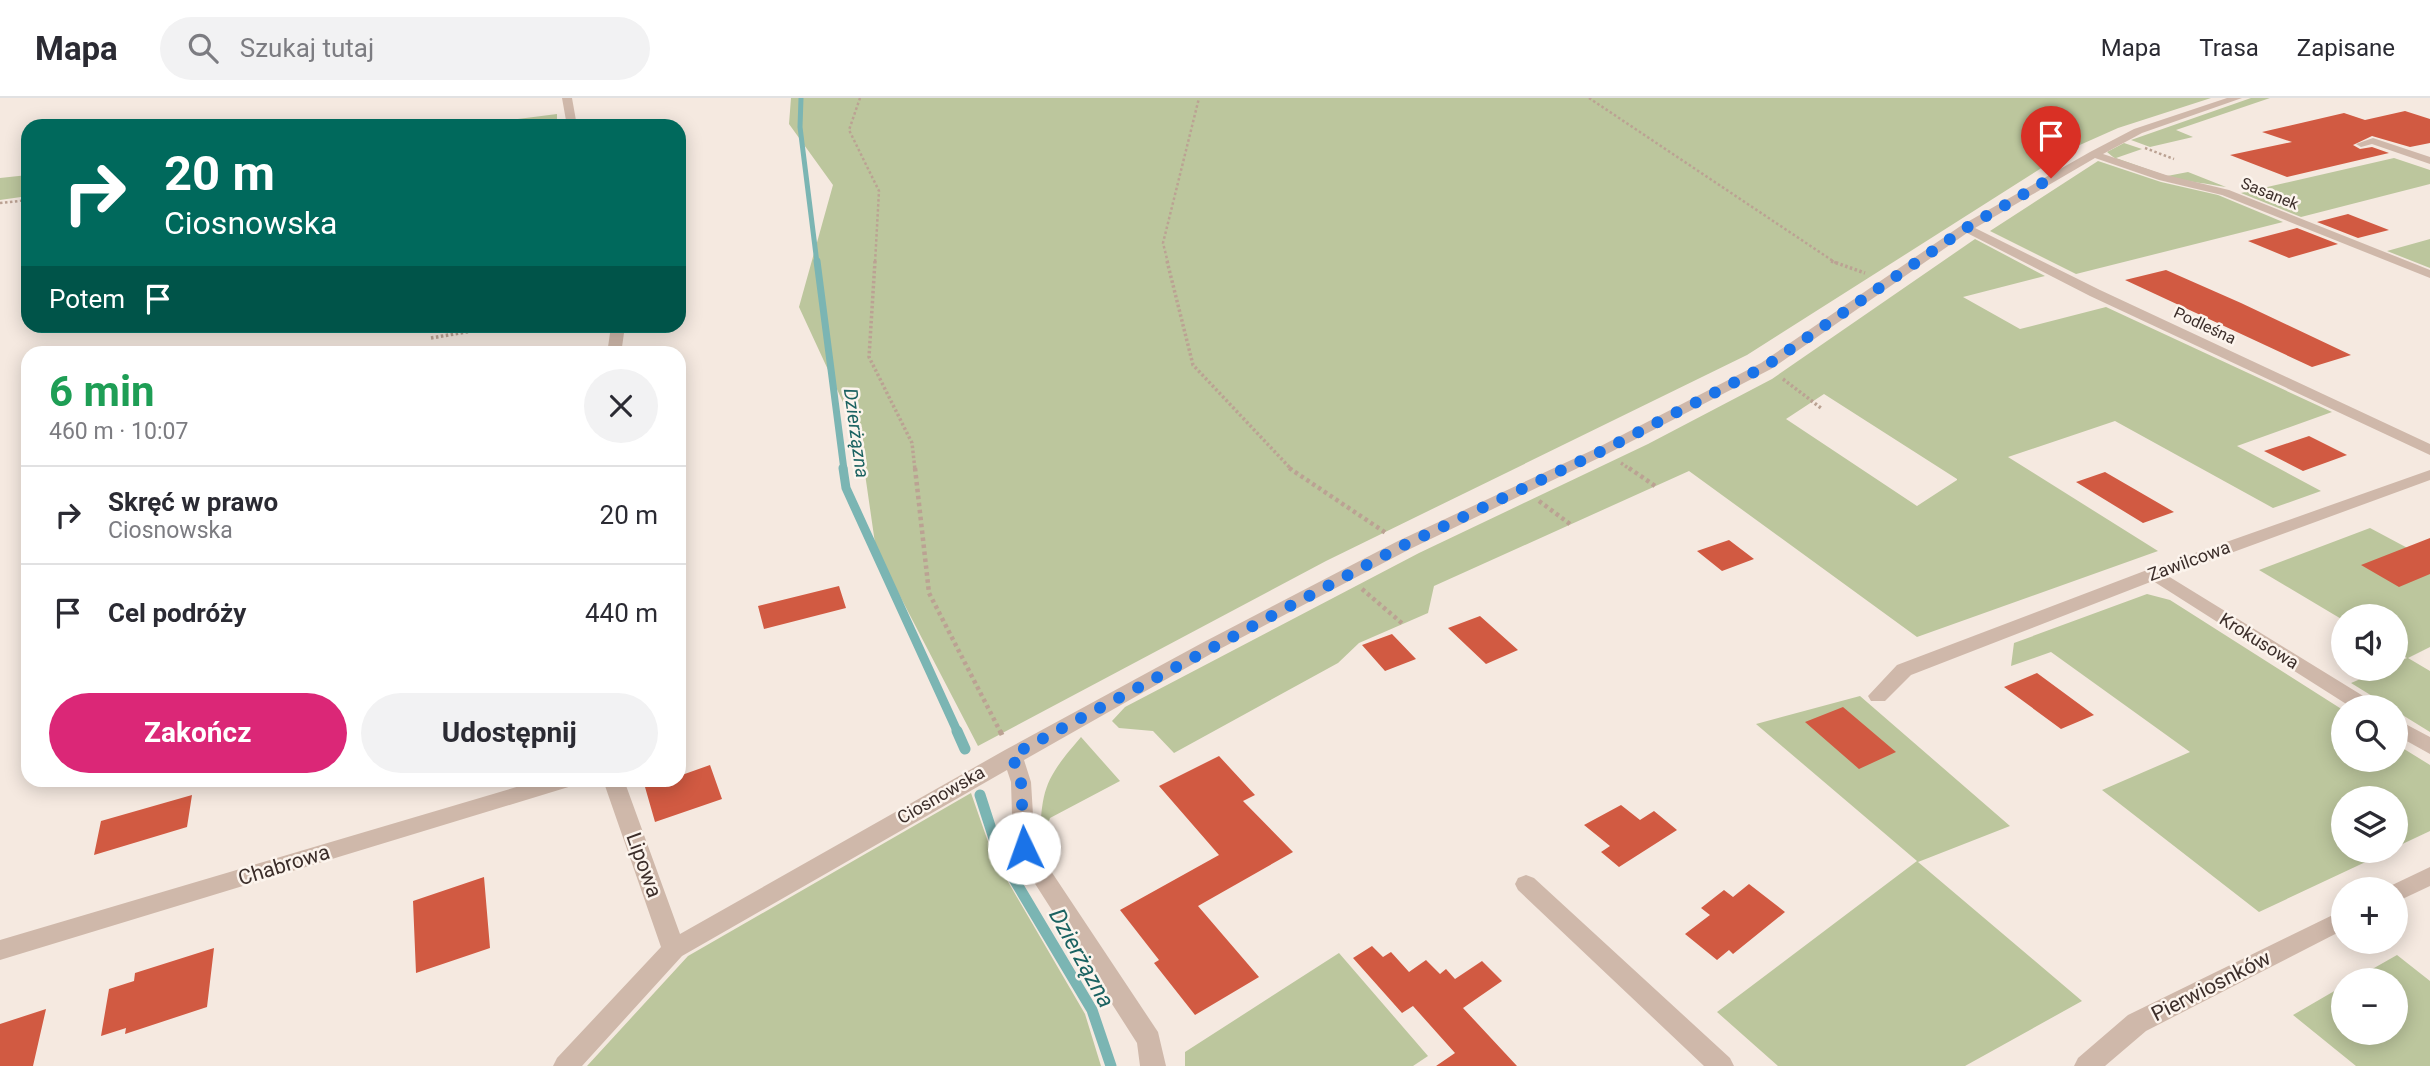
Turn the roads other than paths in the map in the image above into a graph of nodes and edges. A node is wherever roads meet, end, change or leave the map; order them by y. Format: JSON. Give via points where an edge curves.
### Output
{"nodes":[{"id":1,"x":567,"y":98,"type":"edge"},
{"id":2,"x":2237,"y":98,"type":"edge"},
{"id":3,"x":571,"y":119,"type":"edge"},
{"id":4,"x":2361,"y":144,"type":"dead end"},
{"id":5,"x":2094,"y":154,"type":"junction"},
{"id":6,"x":2430,"y":161,"type":"edge"},
{"id":7,"x":1966,"y":228,"type":"junction"},
{"id":8,"x":2430,"y":274,"type":"edge"},
{"id":9,"x":2430,"y":450,"type":"edge"},
{"id":10,"x":2430,"y":475,"type":"edge"},
{"id":11,"x":2153,"y":574,"type":"junction"},
{"id":12,"x":2347,"y":695,"type":"edge"},
{"id":13,"x":1878,"y":696,"type":"dead end"},
{"id":14,"x":2408,"y":733,"type":"edge"},
{"id":15,"x":2430,"y":747,"type":"edge"},
{"id":16,"x":1012,"y":755,"type":"junction"},
{"id":17,"x":545,"y":787,"type":"edge"},
{"id":18,"x":616,"y":787,"type":"edge"},
{"id":19,"x":2430,"y":876,"type":"edge"},
{"id":20,"x":1526,"y":884,"type":"dead end"},
{"id":21,"x":2408,"y":887,"type":"edge"},
{"id":22,"x":2331,"y":925,"type":"edge"},
{"id":23,"x":674,"y":949,"type":"junction"},
{"id":24,"x":0,"y":950,"type":"edge"},
{"id":25,"x":566,"y":1066,"type":"edge"},
{"id":26,"x":1153,"y":1066,"type":"edge"},
{"id":27,"x":1721,"y":1066,"type":"edge"},
{"id":28,"x":2087,"y":1066,"type":"edge"}],
"edges":[{"from":1,"to":3,"type":"street"},
{"from":2,"to":5,"type":"street","name":"Ciosnowska","via":[[2138,131]]},
{"from":4,"to":6,"type":"street","via":[[2373,141]]},
{"from":5,"to":7,"type":"street","name":"Ciosnowska"},
{"from":5,"to":8,"type":"street","name":"Sasanek","via":[[2163,178],[2225,192]]},
{"from":7,"to":9,"type":"street","name":"Podleśna"},
{"from":7,"to":16,"type":"street","name":"Ciosnowska","via":[[1766,366],[1602,451],[1404,545]]},
{"from":10,"to":11,"type":"street","name":"Zawilcowa"},
{"from":11,"to":12,"type":"street","name":"Krokusowa"},
{"from":11,"to":13,"type":"street","name":"Zawilcowa","via":[[1904,670]]},
{"from":14,"to":15,"type":"street"},
{"from":16,"to":23,"type":"street","name":"Ciosnowska"},
{"from":16,"to":26,"type":"street","via":[[1021,782],[1024,848],[1149,1040]]},
{"from":17,"to":24,"type":"street","name":"Chabrowa"},
{"from":18,"to":23,"type":"street","name":"Lipowa"},
{"from":19,"to":21,"type":"street"},
{"from":20,"to":27,"type":"street"},
{"from":22,"to":28,"type":"street","name":"Pierwiosnków","via":[[2137,1023]]},
{"from":23,"to":25,"type":"street","name":"Ciosnowska"}]}
